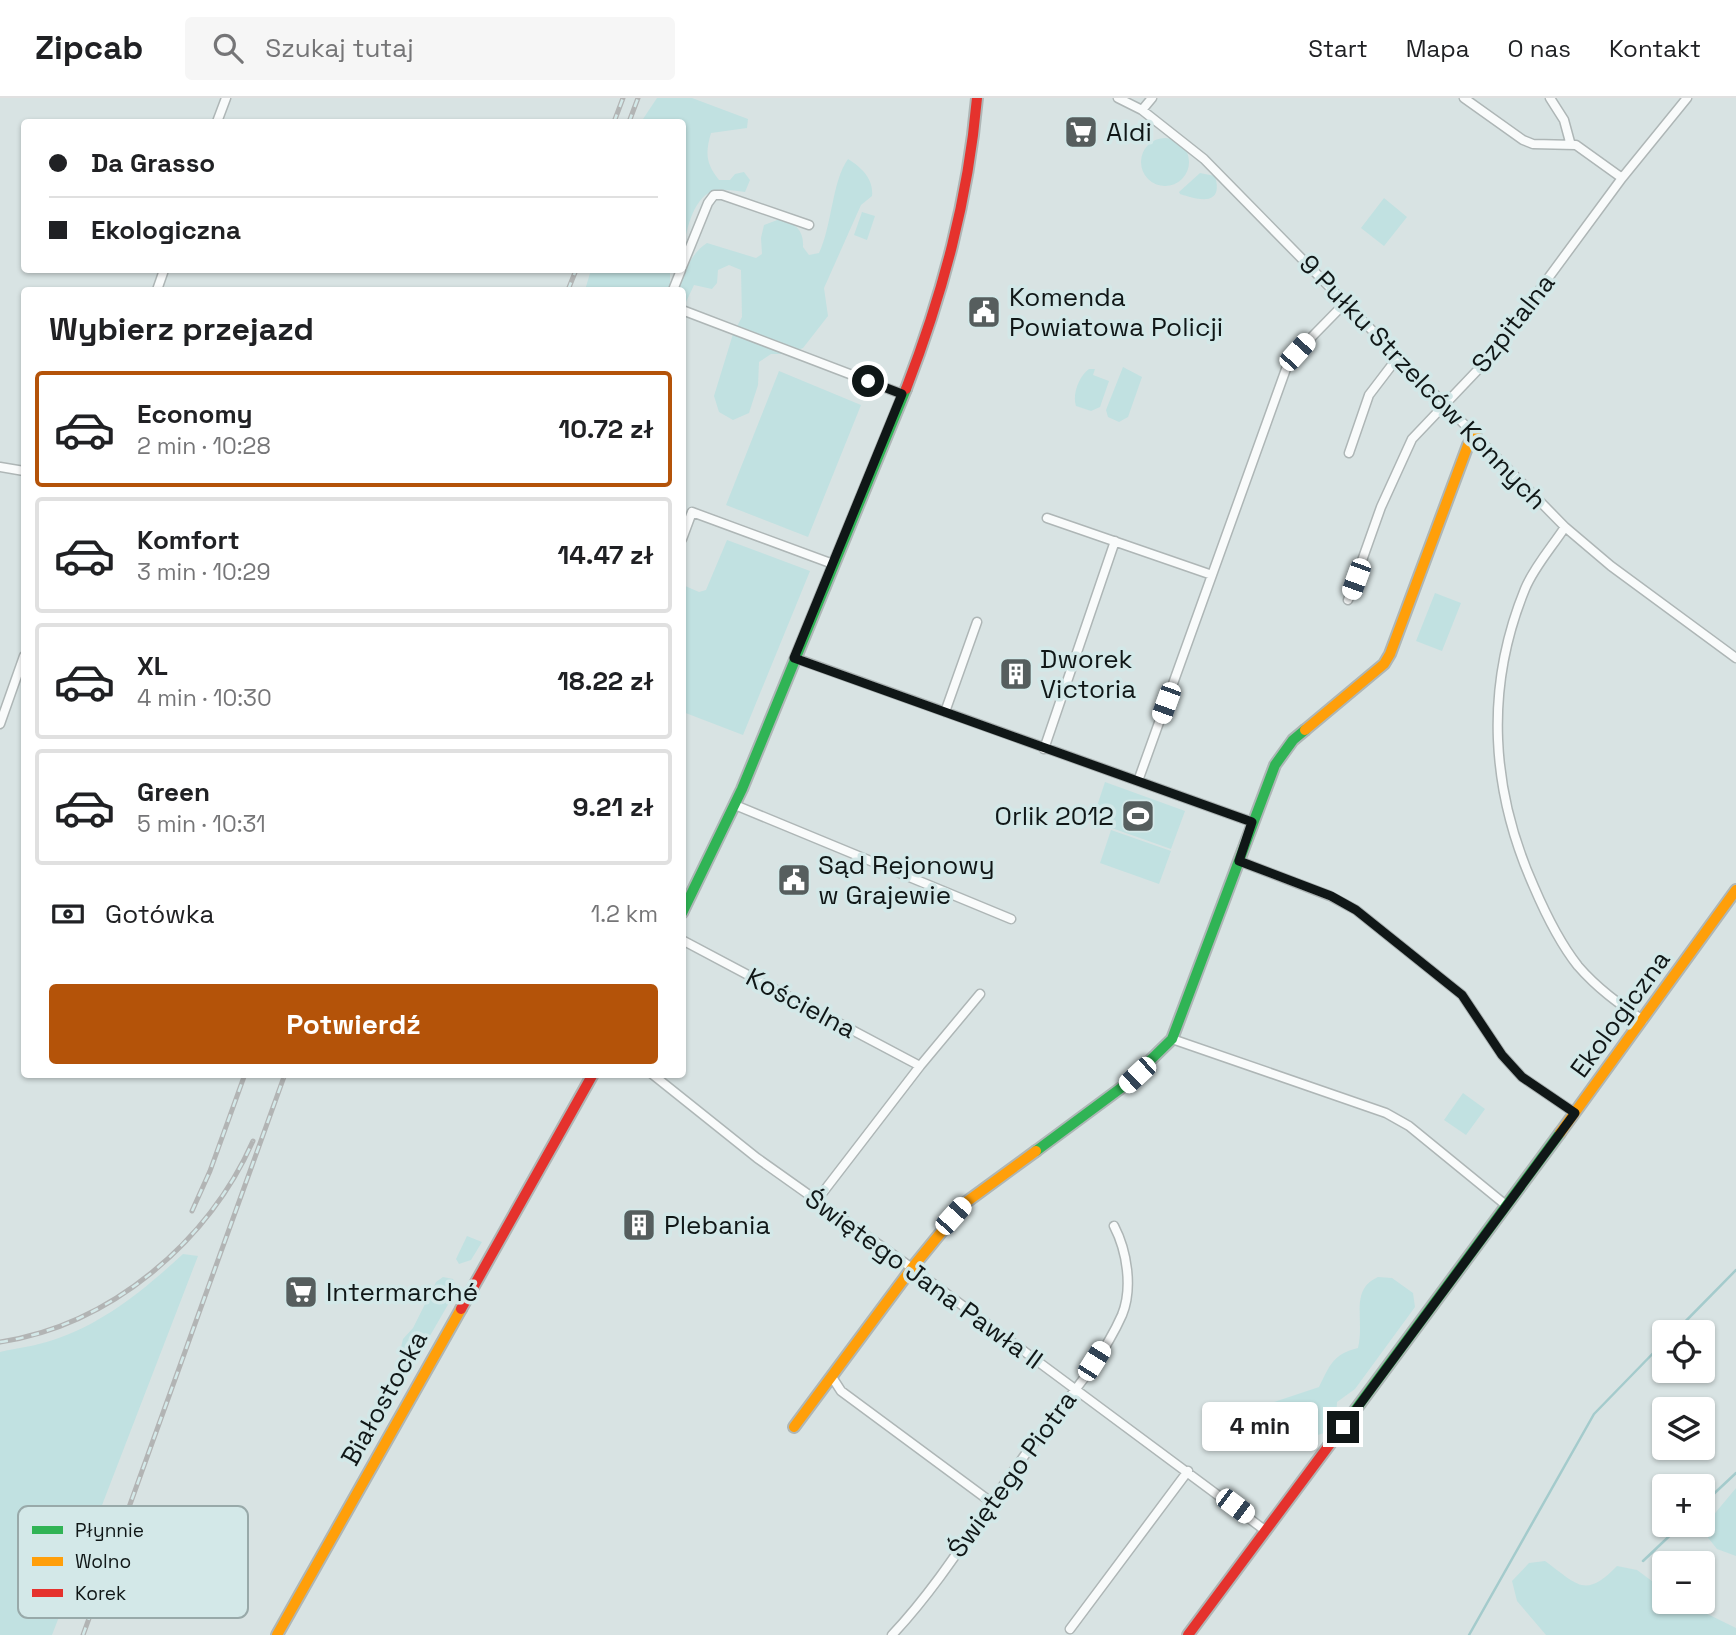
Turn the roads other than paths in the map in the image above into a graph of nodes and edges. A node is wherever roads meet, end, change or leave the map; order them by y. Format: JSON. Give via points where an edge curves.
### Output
{"nodes":[{"id":1,"x":226,"y":98,"type":"edge"},
{"id":2,"x":976,"y":98,"type":"edge"},
{"id":3,"x":1118,"y":98,"type":"edge"},
{"id":4,"x":1152,"y":98,"type":"edge"},
{"id":5,"x":1464,"y":98,"type":"edge"},
{"id":6,"x":1550,"y":98,"type":"edge"},
{"id":7,"x":1688,"y":98,"type":"edge"},
{"id":8,"x":1142,"y":110,"type":"junction"},
{"id":9,"x":218,"y":119,"type":"edge"},
{"id":10,"x":1570,"y":142,"type":"junction"},
{"id":11,"x":1622,"y":178,"type":"junction"},
{"id":12,"x":809,"y":225,"type":"dead end"},
{"id":13,"x":686,"y":259,"type":"edge"},
{"id":14,"x":1345,"y":303,"type":"junction"},
{"id":15,"x":686,"y":312,"type":"edge"},
{"id":16,"x":1398,"y":357,"type":"junction"},
{"id":17,"x":902,"y":394,"type":"junction"},
{"id":18,"x":1445,"y":404,"type":"junction"},
{"id":19,"x":1476,"y":436,"type":"junction"},
{"id":20,"x":1349,"y":453,"type":"dead end"},
{"id":21,"x":0,"y":467,"type":"edge"},
{"id":22,"x":21,"y":470,"type":"edge"},
{"id":23,"x":1047,"y":518,"type":"dead end"},
{"id":24,"x":1565,"y":527,"type":"junction"},
{"id":25,"x":686,"y":528,"type":"edge"},
{"id":26,"x":1115,"y":541,"type":"junction"},
{"id":27,"x":833,"y":564,"type":"junction"},
{"id":28,"x":1212,"y":575,"type":"junction"},
{"id":29,"x":1348,"y":600,"type":"dead end"},
{"id":30,"x":977,"y":622,"type":"dead end"},
{"id":31,"x":794,"y":658,"type":"junction"},
{"id":32,"x":1736,"y":658,"type":"edge"},
{"id":33,"x":21,"y":664,"type":"edge"},
{"id":34,"x":945,"y":712,"type":"junction"},
{"id":35,"x":0,"y":724,"type":"edge"},
{"id":36,"x":1044,"y":748,"type":"junction"},
{"id":37,"x":1138,"y":781,"type":"junction"},
{"id":38,"x":735,"y":805,"type":"junction"},
{"id":39,"x":1252,"y":822,"type":"junction"},
{"id":40,"x":1239,"y":861,"type":"junction"},
{"id":41,"x":1736,"y":890,"type":"edge"},
{"id":42,"x":686,"y":905,"type":"edge"},
{"id":43,"x":1011,"y":919,"type":"dead end"},
{"id":44,"x":686,"y":942,"type":"edge"},
{"id":45,"x":980,"y":994,"type":"dead end"},
{"id":46,"x":1643,"y":1020,"type":"junction"},
{"id":47,"x":1172,"y":1039,"type":"junction"},
{"id":48,"x":920,"y":1066,"type":"junction"},
{"id":49,"x":591,"y":1078,"type":"edge"},
{"id":50,"x":656,"y":1078,"type":"edge"},
{"id":51,"x":1575,"y":1113,"type":"junction"},
{"id":52,"x":817,"y":1200,"type":"junction"},
{"id":53,"x":1507,"y":1206,"type":"junction"},
{"id":54,"x":1114,"y":1226,"type":"dead end"},
{"id":55,"x":912,"y":1268,"type":"junction"},
{"id":56,"x":832,"y":1377,"type":"junction"},
{"id":57,"x":1074,"y":1389,"type":"junction"},
{"id":58,"x":794,"y":1427,"type":"dead end"},
{"id":59,"x":1188,"y":1471,"type":"junction"},
{"id":60,"x":991,"y":1502,"type":"junction"},
{"id":61,"x":1266,"y":1531,"type":"junction"},
{"id":62,"x":1070,"y":1629,"type":"dead end"},
{"id":63,"x":277,"y":1635,"type":"edge"},
{"id":64,"x":892,"y":1635,"type":"edge"},
{"id":65,"x":1188,"y":1635,"type":"edge"}],
"edges":[{"from":1,"to":9,"type":"street"},
{"from":2,"to":17,"type":"street","via":[[972,163],[959,230],[946,281]]},
{"from":3,"to":8,"type":"street","name":"9 Pułku Strzelców Konnych"},
{"from":4,"to":8,"type":"street"},
{"from":5,"to":10,"type":"street","via":[[1528,142]]},
{"from":6,"to":10,"type":"street","via":[[1564,120]]},
{"from":7,"to":11,"type":"street","name":"Szpitalna"},
{"from":8,"to":14,"type":"street","name":"9 Pułku Strzelców Konnych","via":[[1204,159]]},
{"from":10,"to":11,"type":"street"},
{"from":11,"to":18,"type":"street","name":"Szpitalna","via":[[1490,357]]},
{"from":12,"to":13,"type":"street","via":[[714,195]]},
{"from":14,"to":16,"type":"street","name":"9 Pułku Strzelców Konnych"},
{"from":14,"to":28,"type":"street","via":[[1286,369]]},
{"from":15,"to":17,"type":"street"},
{"from":16,"to":18,"type":"street","name":"9 Pułku Strzelców Konnych"},
{"from":16,"to":20,"type":"street","via":[[1369,395]]},
{"from":17,"to":27,"type":"street"},
{"from":18,"to":19,"type":"street","name":"9 Pułku Strzelców Konnych"},
{"from":18,"to":29,"type":"street","name":"Szpitalna","via":[[1408,444]]},
{"from":19,"to":24,"type":"street","name":"9 Pułku Strzelców Konnych"},
{"from":19,"to":39,"type":"street","via":[[1468,445],[1390,654],[1286,748]]},
{"from":21,"to":22,"type":"street"},
{"from":23,"to":26,"type":"street"},
{"from":24,"to":32,"type":"street","name":"9 Pułku Strzelców Konnych"},
{"from":24,"to":46,"type":"street","via":[[1525,590],[1503,663],[1497,693],[1500,778],[1517,847],[1561,942],[1604,992]]},
{"from":25,"to":27,"type":"street","via":[[692,512]]},
{"from":26,"to":28,"type":"street"},
{"from":26,"to":36,"type":"street"},
{"from":27,"to":31,"type":"street"},
{"from":28,"to":37,"type":"street"},
{"from":30,"to":34,"type":"street"},
{"from":31,"to":34,"type":"street"},
{"from":31,"to":38,"type":"street"},
{"from":33,"to":35,"type":"street"},
{"from":34,"to":36,"type":"street"},
{"from":36,"to":37,"type":"street"},
{"from":37,"to":39,"type":"street"},
{"from":38,"to":42,"type":"street"},
{"from":38,"to":43,"type":"street"},
{"from":39,"to":40,"type":"street"},
{"from":40,"to":47,"type":"street"},
{"from":40,"to":51,"type":"street","via":[[1356,910],[1462,995],[1522,1077]]},
{"from":41,"to":46,"type":"street","name":"Ekologiczna"},
{"from":44,"to":48,"type":"street","name":"Kościelna"},
{"from":45,"to":48,"type":"street"},
{"from":46,"to":51,"type":"street","name":"Ekologiczna"},
{"from":47,"to":53,"type":"street","via":[[1386,1114],[1409,1126]]},
{"from":47,"to":55,"type":"street","via":[[1125,1086],[965,1203]]},
{"from":48,"to":52,"type":"street"},
{"from":49,"to":63,"type":"street","name":"Białostocka"},
{"from":50,"to":52,"type":"street","name":"Świętego Jana Pawła II","via":[[691,1109]]},
{"from":51,"to":53,"type":"street","name":"Ekologiczna"},
{"from":52,"to":55,"type":"street","name":"Świętego Jana Pawła II"},
{"from":53,"to":61,"type":"street","name":"Ekologiczna"},
{"from":54,"to":57,"type":"street","name":"Świętego Piotra","via":[[1126,1259],[1123,1309]]},
{"from":55,"to":56,"type":"street"},
{"from":55,"to":57,"type":"street","name":"Świętego Jana Pawła II"},
{"from":56,"to":58,"type":"street"},
{"from":56,"to":60,"type":"street","via":[[841,1391]]},
{"from":57,"to":59,"type":"street","name":"Świętego Jana Pawła II"},
{"from":57,"to":60,"type":"street","name":"Świętego Piotra"},
{"from":59,"to":61,"type":"street","name":"Świętego Jana Pawła II"},
{"from":59,"to":62,"type":"street"},
{"from":60,"to":64,"type":"street","name":"Świętego Piotra","via":[[919,1605]]},
{"from":61,"to":65,"type":"street","name":"Ekologiczna"}]}
